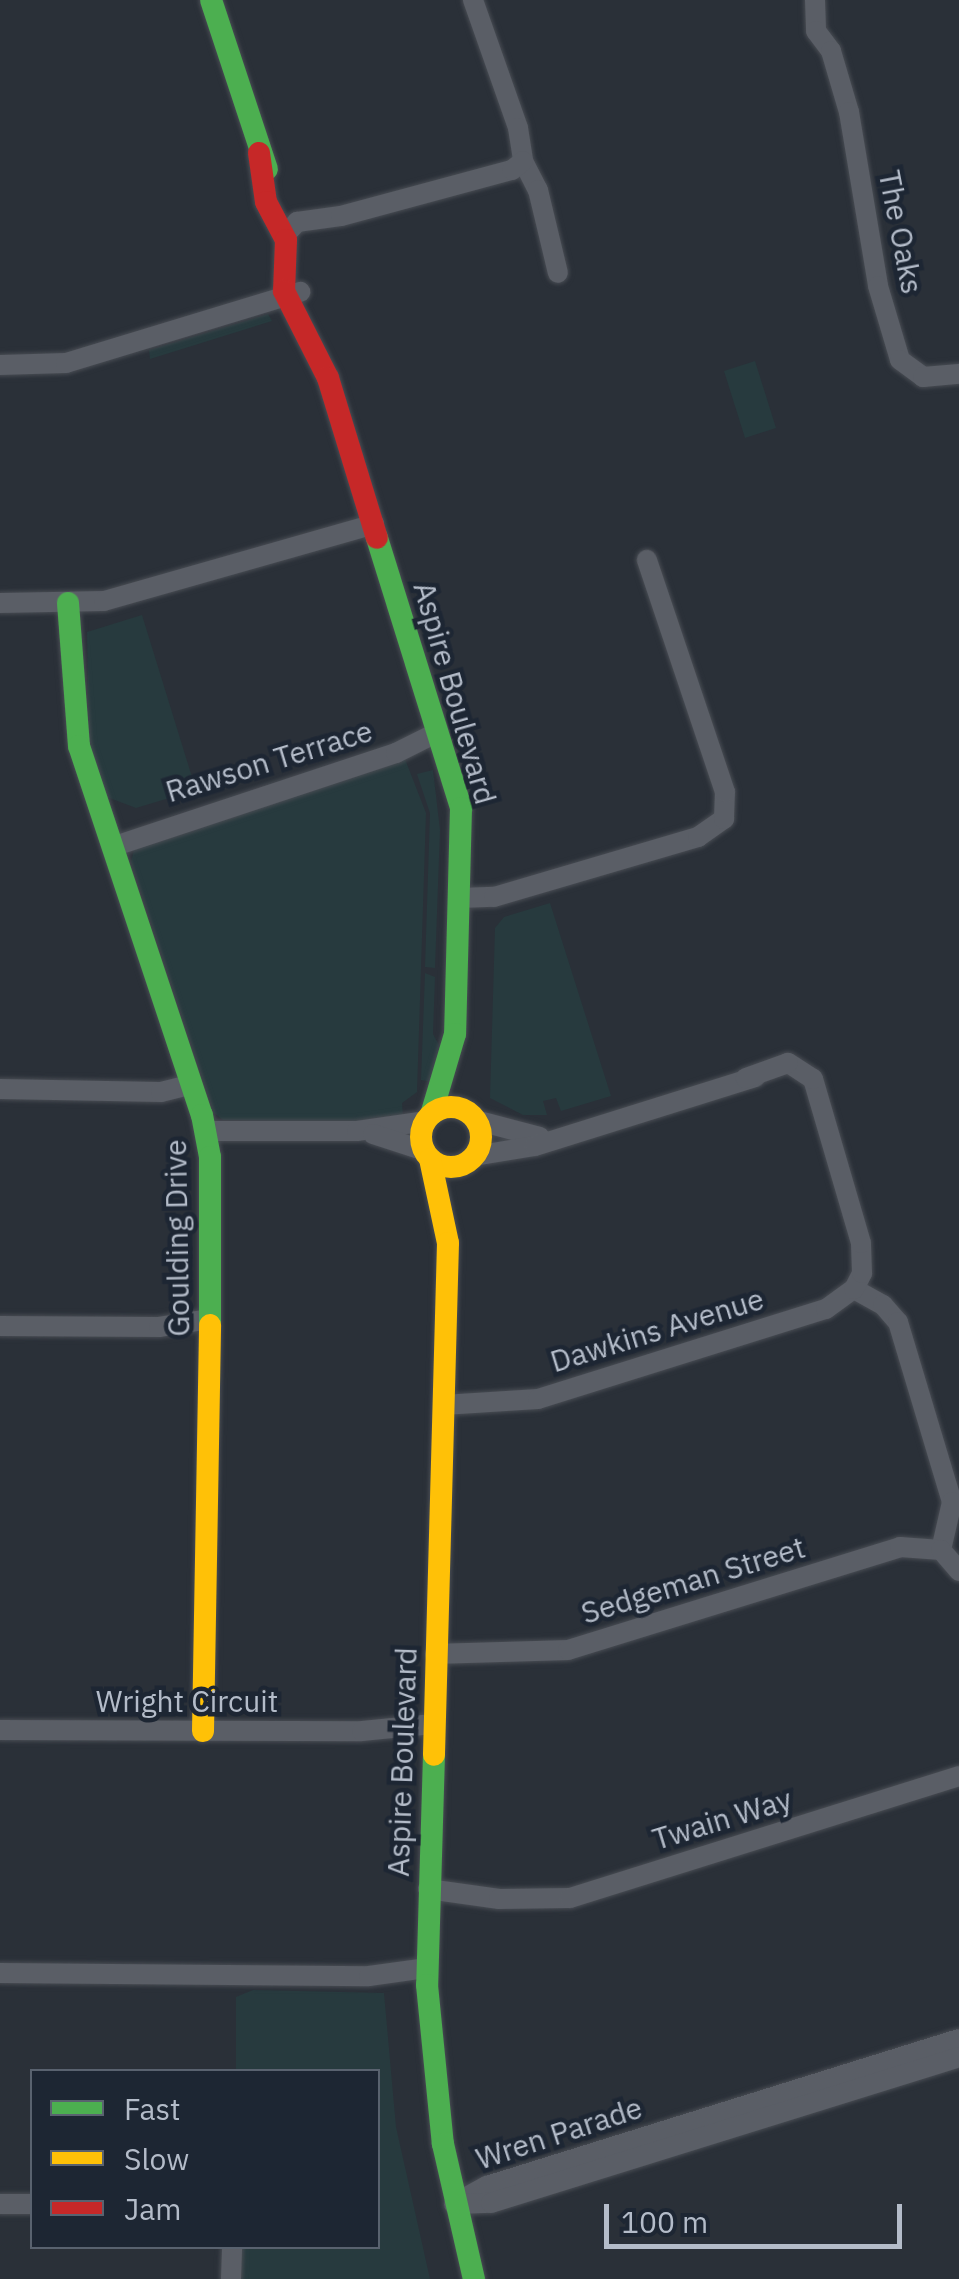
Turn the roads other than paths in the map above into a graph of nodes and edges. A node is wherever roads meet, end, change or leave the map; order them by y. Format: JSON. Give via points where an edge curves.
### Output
{"nodes":[{"id":1,"x":211,"y":0,"type":"edge"},
{"id":2,"x":473,"y":0,"type":"edge"},
{"id":3,"x":817,"y":6,"type":"edge"},
{"id":4,"x":514,"y":163,"type":"junction"},
{"id":5,"x":294,"y":231,"type":"junction"},
{"id":6,"x":558,"y":273,"type":"dead end"},
{"id":7,"x":290,"y":295,"type":"junction"},
{"id":8,"x":0,"y":366,"type":"edge"},
{"id":9,"x":959,"y":374,"type":"edge"},
{"id":10,"x":372,"y":518,"type":"junction"},
{"id":11,"x":647,"y":560,"type":"dead end"},
{"id":12,"x":0,"y":603,"type":"edge"},
{"id":13,"x":76,"y":603,"type":"junction"},
{"id":14,"x":440,"y":739,"type":"junction"},
{"id":15,"x":110,"y":842,"type":"junction"},
{"id":16,"x":460,"y":890,"type":"junction"},
{"id":17,"x":455,"y":1034,"type":"junction"},
{"id":18,"x":189,"y":1077,"type":"junction"},
{"id":19,"x":0,"y":1089,"type":"edge"},
{"id":20,"x":472,"y":1117,"type":"junction"},
{"id":21,"x":429,"y":1118,"type":"junction"},
{"id":22,"x":357,"y":1131,"type":"junction"},
{"id":23,"x":208,"y":1137,"type":"junction"},
{"id":24,"x":558,"y":1137,"type":"junction"},
{"id":25,"x":427,"y":1155,"type":"junction"},
{"id":26,"x":470,"y":1159,"type":"junction"},
{"id":27,"x":448,"y":1243,"type":"junction"},
{"id":28,"x":860,"y":1292,"type":"junction"},
{"id":29,"x":0,"y":1326,"type":"edge"},
{"id":30,"x":210,"y":1327,"type":"junction"},
{"id":31,"x":443,"y":1399,"type":"junction"},
{"id":32,"x":949,"y":1545,"type":"edge"},
{"id":33,"x":959,"y":1571,"type":"edge"},
{"id":34,"x":435,"y":1648,"type":"junction"},
{"id":35,"x":0,"y":1730,"type":"edge"},
{"id":36,"x":209,"y":1731,"type":"junction"},
{"id":37,"x":433,"y":1732,"type":"junction"},
{"id":38,"x":959,"y":1776,"type":"edge"},
{"id":39,"x":427,"y":1896,"type":"junction"},
{"id":40,"x":0,"y":1973,"type":"edge"},
{"id":41,"x":427,"y":1976,"type":"junction"},
{"id":42,"x":959,"y":2039,"type":"edge"},
{"id":43,"x":959,"y":2058,"type":"edge"},
{"id":44,"x":0,"y":2204,"type":"edge"},
{"id":45,"x":30,"y":2204,"type":"edge"},
{"id":46,"x":454,"y":2204,"type":"junction"},
{"id":47,"x":232,"y":2249,"type":"edge"},
{"id":48,"x":231,"y":2279,"type":"edge"},
{"id":49,"x":474,"y":2279,"type":"edge"}],
"edges":[{"from":1,"to":5,"type":"street","name":"Aspire Boulevard","via":[[261,161]]},
{"from":2,"to":4,"type":"street","via":[[518,128]]},
{"from":3,"to":9,"type":"street","name":"The Oaks","via":[[836,35],[832,51],[878,286],[900,360],[923,378]]},
{"from":4,"to":5,"type":"street"},
{"from":4,"to":6,"type":"street","via":[[538,190]]},
{"from":5,"to":7,"type":"street","name":"Aspire Boulevard"},
{"from":7,"to":8,"type":"street","via":[[66,363]]},
{"from":7,"to":10,"type":"street","name":"Aspire Boulevard","via":[[320,326],[328,378]]},
{"from":10,"to":13,"type":"street"},
{"from":10,"to":14,"type":"street","name":"Aspire Boulevard"},
{"from":11,"to":16,"type":"street","via":[[713,769],[712,812],[676,839],[519,888]]},
{"from":12,"to":13,"type":"street"},
{"from":13,"to":15,"type":"street","name":"Goulding Drive","via":[[76,734]]},
{"from":14,"to":15,"type":"street","name":"Rawson Terrace"},
{"from":14,"to":16,"type":"street","name":"Aspire Boulevard","via":[[460,808]]},
{"from":15,"to":18,"type":"street","name":"Goulding Drive"},
{"from":16,"to":17,"type":"street","name":"Aspire Boulevard"},
{"from":17,"to":20,"type":"street","name":"Aspire Boulevard"},
{"from":17,"to":21,"type":"street","name":"Aspire Boulevard"},
{"from":18,"to":19,"type":"street","via":[[161,1092]]},
{"from":18,"to":23,"type":"street","name":"Goulding Drive"},
{"from":20,"to":21,"type":"street","via":[[455,1108]]},
{"from":20,"to":24,"type":"street","via":[[524,1136]]},
{"from":20,"to":26,"type":"street","via":[[481,1138]]},
{"from":21,"to":22,"type":"street"},
{"from":21,"to":25,"type":"street"},
{"from":22,"to":23,"type":"street","via":[[254,1130]]},
{"from":22,"to":25,"type":"street"},
{"from":23,"to":30,"type":"street","name":"Goulding Drive"},
{"from":24,"to":26,"type":"street"},
{"from":24,"to":28,"type":"street","via":[[746,1078],[796,1080],[820,1112],[860,1243]]},
{"from":25,"to":26,"type":"street","via":[[448,1167]]},
{"from":25,"to":27,"type":"street","name":"Aspire Boulevard"},
{"from":26,"to":27,"type":"street","name":"Aspire Boulevard"},
{"from":27,"to":31,"type":"street","name":"Aspire Boulevard"},
{"from":28,"to":31,"type":"street","name":"Dawkins Avenue","via":[[826,1309],[538,1399]]},
{"from":28,"to":32,"type":"street","via":[[898,1322],[949,1489]]},
{"from":29,"to":30,"type":"street"},
{"from":30,"to":36,"type":"street","name":"Goulding Drive"},
{"from":31,"to":34,"type":"street","name":"Aspire Boulevard"},
{"from":32,"to":33,"type":"street"},
{"from":32,"to":34,"type":"street","name":"Sedgeman Street","via":[[920,1536],[579,1647]]},
{"from":34,"to":37,"type":"street","name":"Aspire Boulevard"},
{"from":35,"to":36,"type":"street","name":"Wright Circuit"},
{"from":36,"to":37,"type":"street","name":"Wright Circuit"},
{"from":37,"to":39,"type":"street","name":"Aspire Boulevard"},
{"from":38,"to":39,"type":"street","name":"Twain Way","via":[[570,1898]]},
{"from":39,"to":41,"type":"street","name":"Aspire Boulevard"},
{"from":40,"to":41,"type":"street"},
{"from":41,"to":46,"type":"street","name":"Aspire Boulevard","via":[[433,2076]]},
{"from":42,"to":46,"type":"street","name":"Wren Parade","via":[[487,2186]]},
{"from":43,"to":46,"type":"street","name":"Wren Parade","via":[[490,2203]]},
{"from":44,"to":45,"type":"street"},
{"from":46,"to":49,"type":"street","name":"Aspire Boulevard"},
{"from":47,"to":48,"type":"street"}]}
